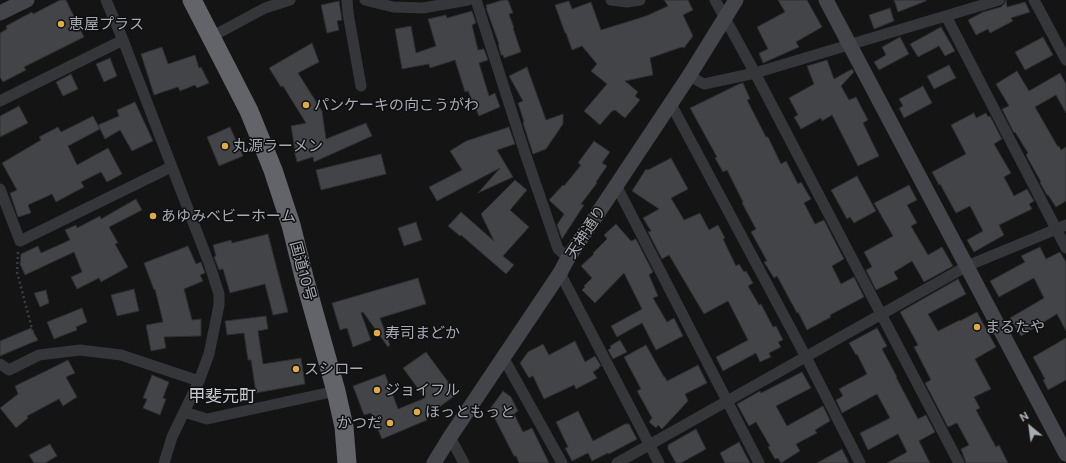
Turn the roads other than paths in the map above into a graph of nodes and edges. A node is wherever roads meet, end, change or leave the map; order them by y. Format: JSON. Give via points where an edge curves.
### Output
{"nodes":[{"id":1,"x":27,"y":0,"type":"edge"},
{"id":2,"x":106,"y":0,"type":"edge"},
{"id":3,"x":192,"y":0,"type":"edge"},
{"id":4,"x":290,"y":0,"type":"edge"},
{"id":5,"x":347,"y":0,"type":"edge"},
{"id":6,"x":365,"y":0,"type":"edge"},
{"id":7,"x":468,"y":0,"type":"edge"},
{"id":8,"x":476,"y":0,"type":"edge"},
{"id":9,"x":611,"y":0,"type":"edge"},
{"id":10,"x":640,"y":0,"type":"edge"},
{"id":11,"x":715,"y":0,"type":"edge"},
{"id":12,"x":736,"y":0,"type":"edge"},
{"id":13,"x":826,"y":0,"type":"edge"},
{"id":14,"x":999,"y":0,"type":"edge"},
{"id":15,"x":1034,"y":0,"type":"edge"},
{"id":16,"x":0,"y":13,"type":"edge"},
{"id":17,"x":946,"y":16,"type":"junction"},
{"id":18,"x":725,"y":18,"type":"junction"},
{"id":19,"x":211,"y":37,"type":"junction"},
{"id":20,"x":124,"y":40,"type":"junction"},
{"id":21,"x":849,"y":44,"type":"junction"},
{"id":22,"x":1066,"y":60,"type":"edge"},
{"id":23,"x":755,"y":72,"type":"junction"},
{"id":24,"x":689,"y":76,"type":"junction"},
{"id":25,"x":361,"y":86,"type":"dead end"},
{"id":26,"x":0,"y":101,"type":"edge"},
{"id":27,"x":671,"y":104,"type":"junction"},
{"id":28,"x":172,"y":167,"type":"junction"},
{"id":29,"x":616,"y":185,"type":"junction"},
{"id":30,"x":0,"y":189,"type":"edge"},
{"id":31,"x":1061,"y":227,"type":"edge"},
{"id":32,"x":1066,"y":248,"type":"edge"},
{"id":33,"x":568,"y":258,"type":"junction"},
{"id":34,"x":967,"y":266,"type":"junction"},
{"id":35,"x":560,"y":273,"type":"junction"},
{"id":36,"x":881,"y":315,"type":"junction"},
{"id":37,"x":504,"y":357,"type":"junction"},
{"id":38,"x":806,"y":357,"type":"junction"},
{"id":39,"x":0,"y":364,"type":"edge"},
{"id":40,"x":200,"y":381,"type":"junction"},
{"id":41,"x":336,"y":391,"type":"junction"},
{"id":42,"x":728,"y":401,"type":"junction"},
{"id":43,"x":184,"y":412,"type":"junction"},
{"id":44,"x":344,"y":427,"type":"junction"},
{"id":45,"x":450,"y":437,"type":"junction"},
{"id":46,"x":649,"y":445,"type":"junction"},
{"id":47,"x":1066,"y":454,"type":"edge"},
{"id":48,"x":164,"y":463,"type":"edge"},
{"id":49,"x":347,"y":463,"type":"edge"},
{"id":50,"x":361,"y":463,"type":"edge"},
{"id":51,"x":434,"y":463,"type":"edge"},
{"id":52,"x":464,"y":463,"type":"edge"},
{"id":53,"x":562,"y":463,"type":"edge"},
{"id":54,"x":617,"y":463,"type":"edge"},
{"id":55,"x":658,"y":463,"type":"edge"},
{"id":56,"x":759,"y":463,"type":"edge"},
{"id":57,"x":860,"y":463,"type":"edge"},
{"id":58,"x":959,"y":463,"type":"edge"}],
"edges":[{"from":1,"to":16,"type":"street"},
{"from":2,"to":20,"type":"street"},
{"from":3,"to":19,"type":"highway","name":"国道10号"},
{"from":4,"to":19,"type":"street","via":[[265,8]]},
{"from":5,"to":25,"type":"street"},
{"from":6,"to":7,"type":"street","via":[[393,7],[423,8]]},
{"from":8,"to":33,"type":"street","via":[[558,249]]},
{"from":9,"to":10,"type":"street"},
{"from":11,"to":18,"type":"street"},
{"from":12,"to":18,"type":"street","name":"天神通り"},
{"from":13,"to":21,"type":"street"},
{"from":14,"to":17,"type":"street"},
{"from":15,"to":22,"type":"street"},
{"from":17,"to":21,"type":"street"},
{"from":17,"to":31,"type":"street"},
{"from":18,"to":23,"type":"street"},
{"from":18,"to":24,"type":"street","name":"天神通り"},
{"from":19,"to":41,"type":"highway","name":"国道10号","via":[[249,111],[273,170],[291,225]]},
{"from":20,"to":26,"type":"street"},
{"from":20,"to":28,"type":"street"},
{"from":21,"to":23,"type":"street"},
{"from":21,"to":34,"type":"street"},
{"from":23,"to":24,"type":"street","via":[[704,84]]},
{"from":23,"to":36,"type":"street"},
{"from":24,"to":27,"type":"street","name":"天神通り"},
{"from":27,"to":29,"type":"street","name":"天神通り"},
{"from":27,"to":38,"type":"street"},
{"from":28,"to":30,"type":"street","via":[[20,241]]},
{"from":28,"to":40,"type":"street","via":[[219,294],[209,354]]},
{"from":29,"to":33,"type":"street","name":"天神通り"},
{"from":29,"to":42,"type":"street"},
{"from":31,"to":32,"type":"street"},
{"from":31,"to":34,"type":"street"},
{"from":33,"to":35,"type":"street","name":"天神通り"},
{"from":34,"to":36,"type":"street"},
{"from":34,"to":47,"type":"street"},
{"from":35,"to":37,"type":"street","name":"天神通り"},
{"from":35,"to":46,"type":"street"},
{"from":36,"to":38,"type":"street"},
{"from":36,"to":58,"type":"street"},
{"from":37,"to":45,"type":"street","name":"天神通り"},
{"from":37,"to":53,"type":"street"},
{"from":38,"to":42,"type":"street"},
{"from":38,"to":57,"type":"street"},
{"from":39,"to":40,"type":"street","via":[[9,370],[39,354],[80,350],[121,356]]},
{"from":40,"to":43,"type":"street"},
{"from":41,"to":43,"type":"street","via":[[207,419]]},
{"from":41,"to":44,"type":"highway","name":"国道10号"},
{"from":42,"to":46,"type":"street"},
{"from":42,"to":56,"type":"street"},
{"from":43,"to":48,"type":"street","via":[[172,437]]},
{"from":44,"to":49,"type":"highway","name":"国道10号"},
{"from":44,"to":50,"type":"highway"},
{"from":45,"to":51,"type":"street","name":"天神通り"},
{"from":45,"to":52,"type":"street"},
{"from":46,"to":54,"type":"street"},
{"from":46,"to":55,"type":"street"}]}
